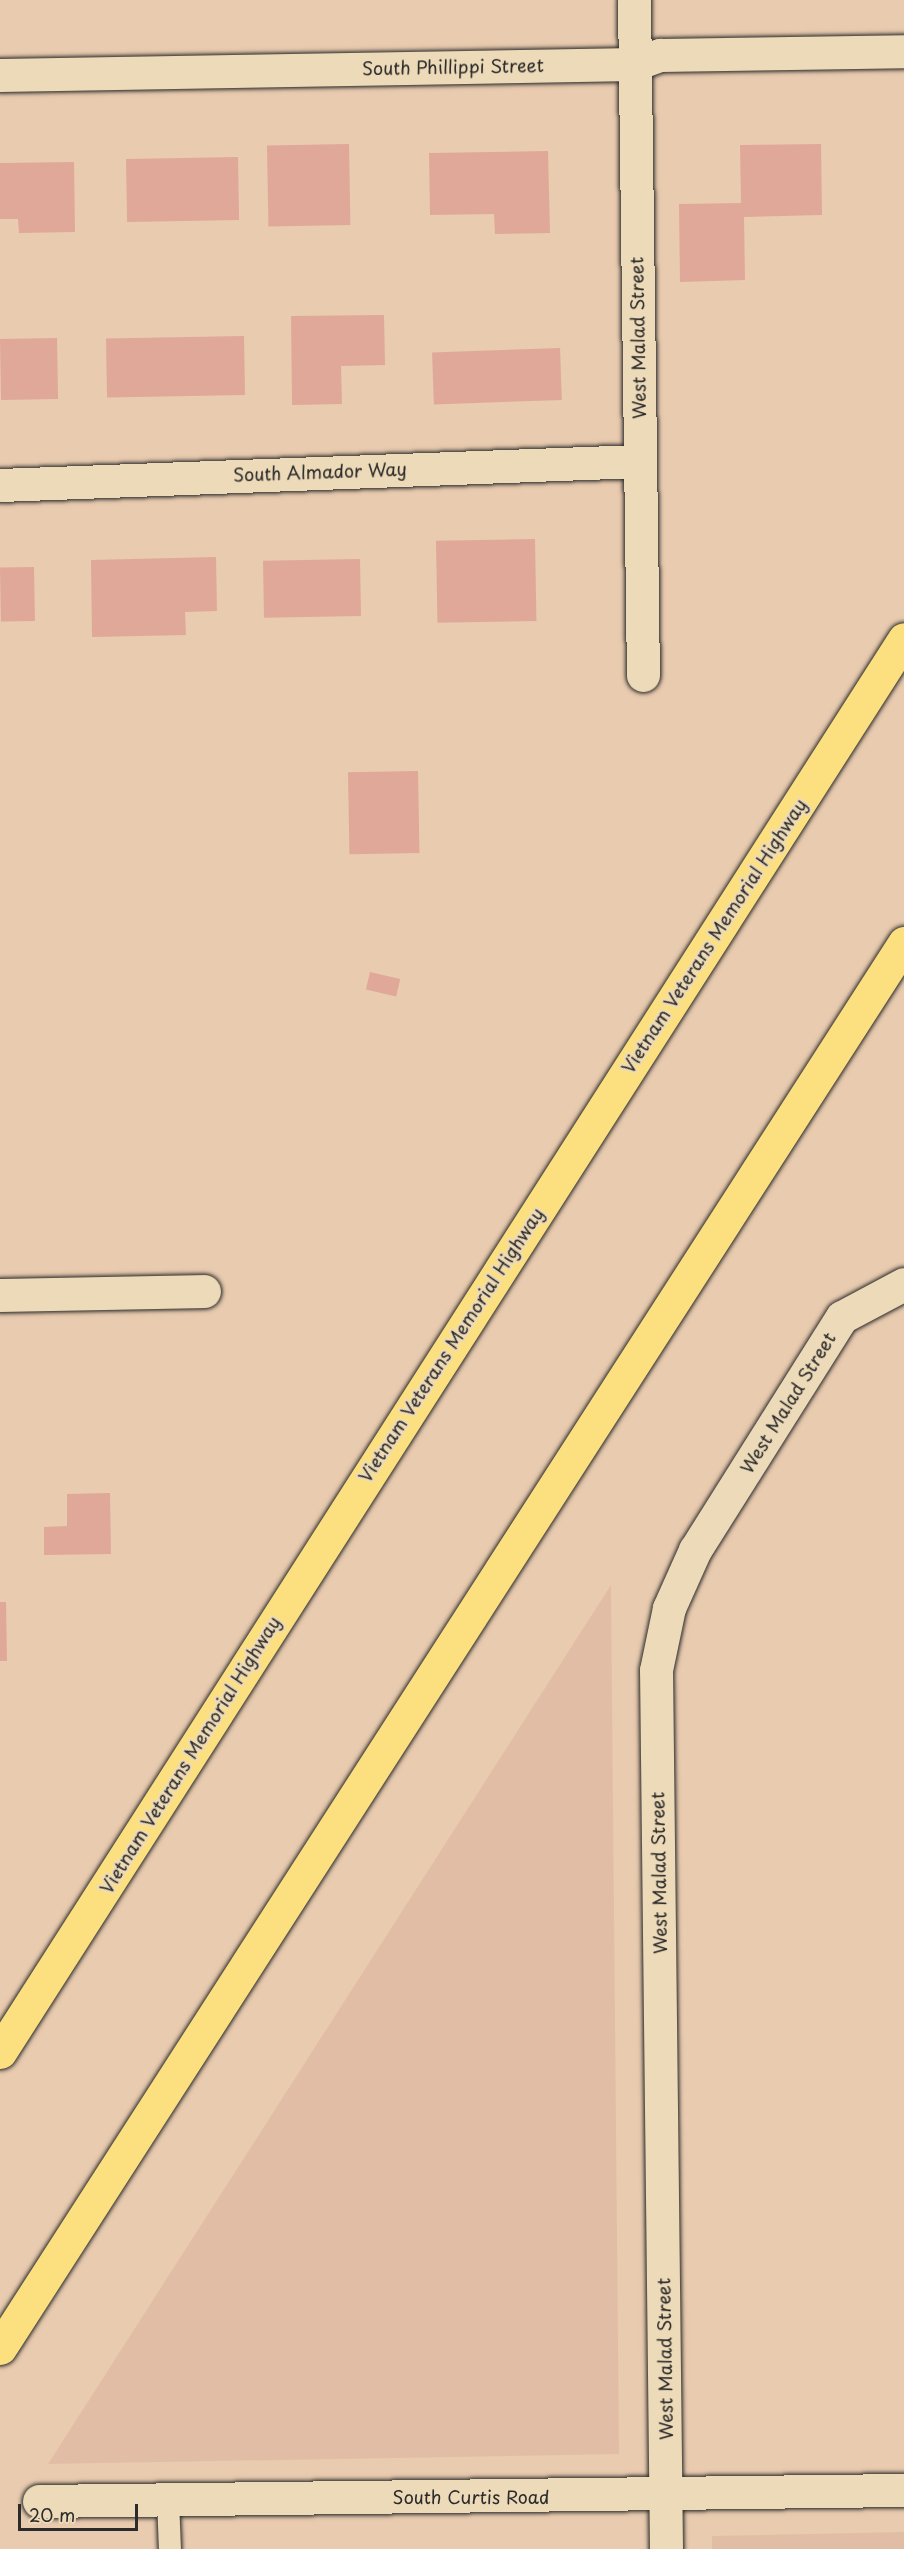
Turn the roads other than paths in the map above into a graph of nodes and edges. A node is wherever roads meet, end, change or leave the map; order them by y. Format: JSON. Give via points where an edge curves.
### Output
{"nodes":[{"id":1,"x":634,"y":0,"type":"edge"},
{"id":2,"x":904,"y":51,"type":"edge"},
{"id":3,"x":635,"y":64,"type":"junction"},
{"id":4,"x":0,"y":75,"type":"edge"},
{"id":5,"x":640,"y":461,"type":"junction"},
{"id":6,"x":0,"y":485,"type":"edge"},
{"id":7,"x":904,"y":639,"type":"edge"},
{"id":8,"x":643,"y":675,"type":"dead end"},
{"id":9,"x":904,"y":943,"type":"edge"},
{"id":10,"x":904,"y":1284,"type":"edge"},
{"id":11,"x":204,"y":1291,"type":"dead end"},
{"id":12,"x":0,"y":1295,"type":"edge"},
{"id":13,"x":0,"y":2052,"type":"edge"},
{"id":14,"x":0,"y":2348,"type":"edge"},
{"id":15,"x":904,"y":2490,"type":"edge"},
{"id":16,"x":667,"y":2495,"type":"junction"},
{"id":17,"x":168,"y":2499,"type":"junction"},
{"id":18,"x":39,"y":2501,"type":"dead end"},
{"id":19,"x":170,"y":2549,"type":"edge"},
{"id":20,"x":666,"y":2549,"type":"edge"}],
"edges":[{"from":1,"to":3,"type":"street","name":"West Malad Street"},
{"from":2,"to":3,"type":"street","name":"South Phillippi Street","via":[[660,55]]},
{"from":3,"to":4,"type":"street","name":"South Phillippi Street"},
{"from":3,"to":5,"type":"street","name":"West Malad Street"},
{"from":5,"to":6,"type":"street","name":"South Almador Way"},
{"from":5,"to":8,"type":"street","name":"West Malad Street"},
{"from":7,"to":13,"type":"highway","name":"Vietnam Veterans Memorial Highway"},
{"from":9,"to":14,"type":"highway"},
{"from":10,"to":16,"type":"street","name":"West Malad Street","via":[[842,1317],[695,1550],[669,1608],[656,1670]]},
{"from":11,"to":12,"type":"street"},
{"from":15,"to":16,"type":"street","name":"South Curtis Road"},
{"from":16,"to":17,"type":"street","name":"South Curtis Road"},
{"from":16,"to":20,"type":"street","name":"West Malad Street"},
{"from":17,"to":18,"type":"street","name":"South Curtis Road"},
{"from":17,"to":19,"type":"lane"}]}
